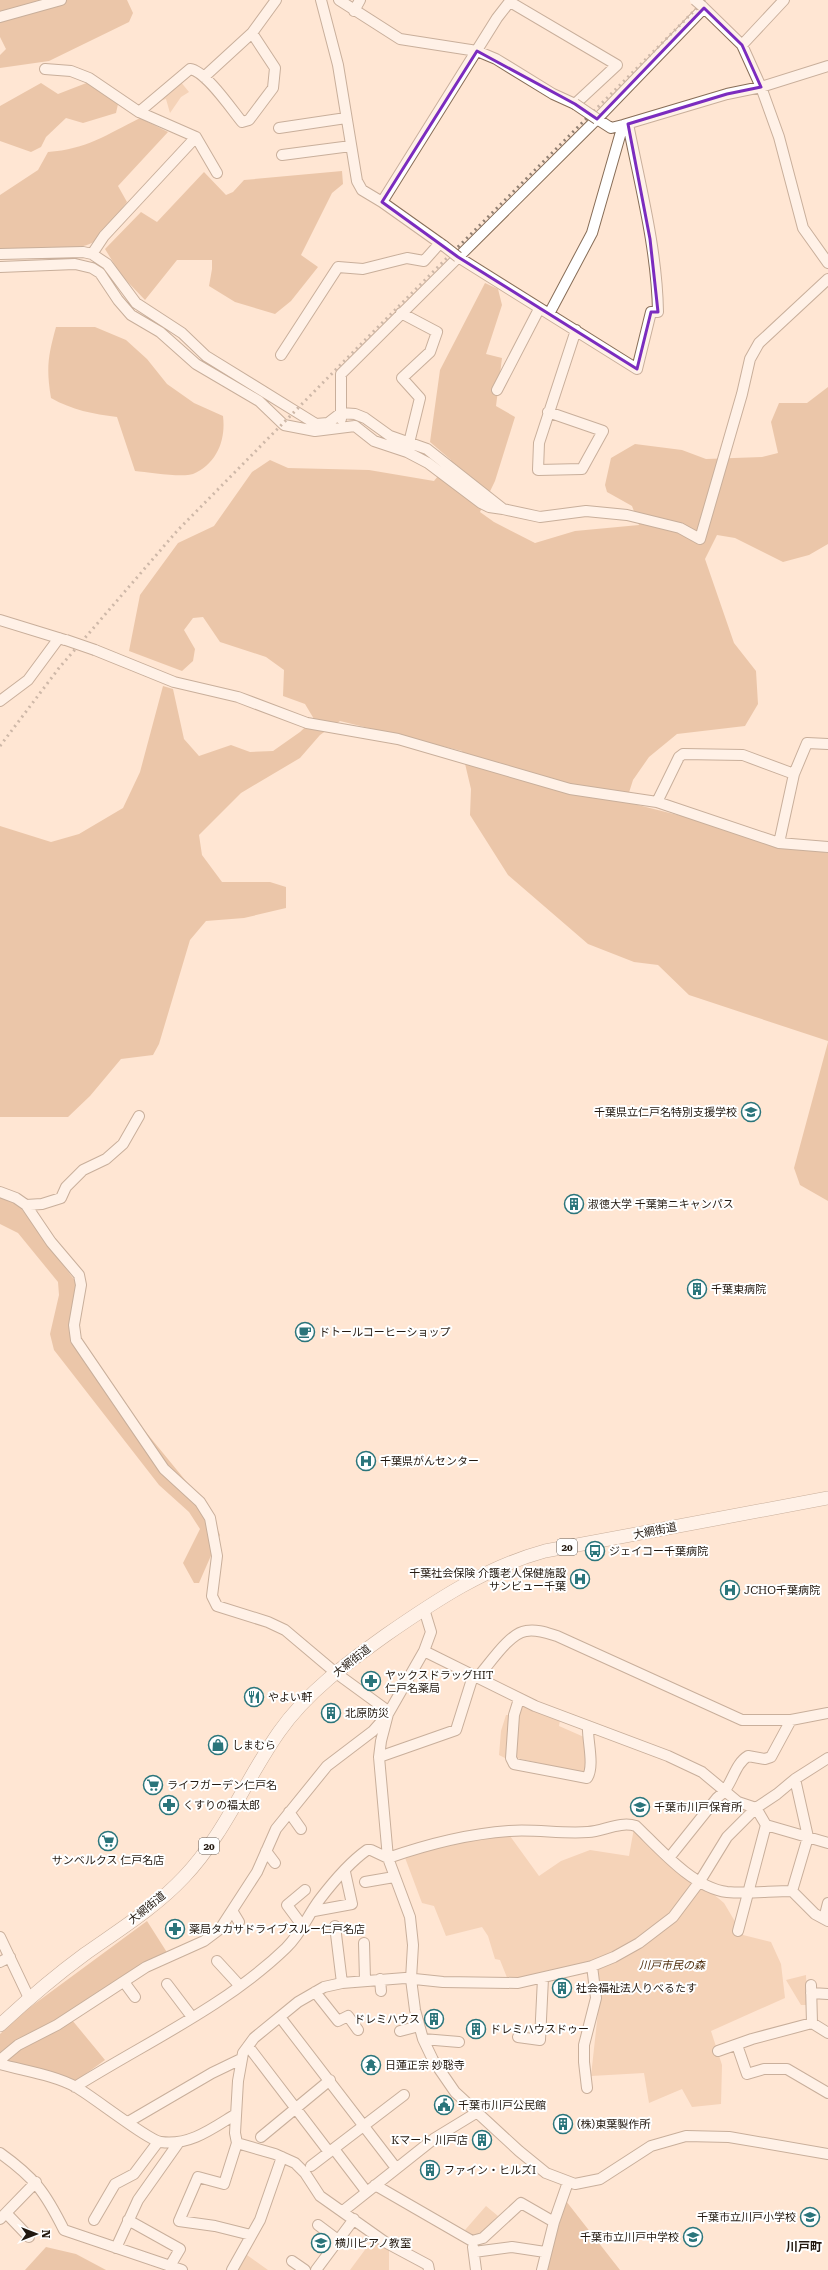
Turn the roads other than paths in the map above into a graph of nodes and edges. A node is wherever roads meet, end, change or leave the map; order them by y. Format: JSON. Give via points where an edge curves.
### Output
{"nodes":[{"id":1,"x":61,"y":0,"type":"edge"},
{"id":2,"x":276,"y":0,"type":"edge"},
{"id":3,"x":321,"y":0,"type":"edge"},
{"id":4,"x":339,"y":0,"type":"edge"},
{"id":5,"x":360,"y":0,"type":"edge"},
{"id":6,"x":784,"y":0,"type":"edge"},
{"id":7,"x":511,"y":1,"type":"edge"},
{"id":8,"x":700,"y":5,"type":"edge"},
{"id":9,"x":354,"y":11,"type":"junction"},
{"id":10,"x":0,"y":17,"type":"edge"},
{"id":11,"x":252,"y":34,"type":"junction"},
{"id":12,"x":742,"y":45,"type":"junction"},
{"id":13,"x":478,"y":51,"type":"junction"},
{"id":14,"x":828,"y":66,"type":"edge"},
{"id":15,"x":45,"y":69,"type":"dead end"},
{"id":16,"x":204,"y":77,"type":"junction"},
{"id":17,"x":761,"y":87,"type":"junction"},
{"id":18,"x":575,"y":104,"type":"junction"},
{"id":19,"x":139,"y":112,"type":"junction"},
{"id":20,"x":346,"y":118,"type":"junction"},
{"id":21,"x":596,"y":120,"type":"junction"},
{"id":22,"x":625,"y":125,"type":"junction"},
{"id":23,"x":279,"y":128,"type":"dead end"},
{"id":24,"x":196,"y":137,"type":"junction"},
{"id":25,"x":352,"y":146,"type":"junction"},
{"id":26,"x":282,"y":155,"type":"dead end"},
{"id":27,"x":217,"y":173,"type":"dead end"},
{"id":28,"x":382,"y":202,"type":"junction"},
{"id":29,"x":442,"y":245,"type":"junction"},
{"id":30,"x":0,"y":254,"type":"edge"},
{"id":31,"x":92,"y":254,"type":"junction"},
{"id":32,"x":458,"y":257,"type":"junction"},
{"id":33,"x":828,"y":263,"type":"edge"},
{"id":34,"x":0,"y":266,"type":"edge"},
{"id":35,"x":828,"y":279,"type":"edge"},
{"id":36,"x":544,"y":312,"type":"junction"},
{"id":37,"x":401,"y":313,"type":"junction"},
{"id":38,"x":576,"y":330,"type":"junction"},
{"id":39,"x":281,"y":355,"type":"dead end"},
{"id":40,"x":497,"y":390,"type":"dead end"},
{"id":41,"x":548,"y":412,"type":"junction"},
{"id":42,"x":341,"y":413,"type":"junction"},
{"id":43,"x":341,"y":426,"type":"junction"},
{"id":44,"x":409,"y":443,"type":"junction"},
{"id":45,"x":503,"y":509,"type":"junction"},
{"id":46,"x":0,"y":620,"type":"edge"},
{"id":47,"x":63,"y":639,"type":"junction"},
{"id":48,"x":0,"y":701,"type":"edge"},
{"id":49,"x":828,"y":744,"type":"edge"},
{"id":50,"x":794,"y":774,"type":"junction"},
{"id":51,"x":657,"y":802,"type":"junction"},
{"id":52,"x":779,"y":843,"type":"junction"},
{"id":53,"x":828,"y":847,"type":"edge"},
{"id":54,"x":139,"y":1116,"type":"dead end"},
{"id":55,"x":0,"y":1192,"type":"edge"},
{"id":56,"x":26,"y":1205,"type":"junction"},
{"id":57,"x":828,"y":1498,"type":"edge"},
{"id":58,"x":424,"y":1609,"type":"junction"},
{"id":59,"x":424,"y":1651,"type":"junction"},
{"id":60,"x":336,"y":1673,"type":"junction"},
{"id":61,"x":475,"y":1677,"type":"junction"},
{"id":62,"x":519,"y":1699,"type":"junction"},
{"id":63,"x":828,"y":1713,"type":"edge"},
{"id":64,"x":388,"y":1714,"type":"junction"},
{"id":65,"x":791,"y":1720,"type":"junction"},
{"id":66,"x":588,"y":1726,"type":"junction"},
{"id":67,"x":379,"y":1757,"type":"junction"},
{"id":68,"x":828,"y":1758,"type":"edge"},
{"id":69,"x":795,"y":1779,"type":"junction"},
{"id":70,"x":726,"y":1792,"type":"junction"},
{"id":71,"x":756,"y":1808,"type":"junction"},
{"id":72,"x":289,"y":1812,"type":"junction"},
{"id":73,"x":766,"y":1825,"type":"junction"},
{"id":74,"x":301,"y":1829,"type":"dead end"},
{"id":75,"x":808,"y":1837,"type":"junction"},
{"id":76,"x":828,"y":1843,"type":"edge"},
{"id":77,"x":266,"y":1851,"type":"junction"},
{"id":78,"x":388,"y":1858,"type":"junction"},
{"id":79,"x":669,"y":1858,"type":"junction"},
{"id":80,"x":275,"y":1863,"type":"dead end"},
{"id":81,"x":345,"y":1872,"type":"junction"},
{"id":82,"x":394,"y":1877,"type":"junction"},
{"id":83,"x":700,"y":1881,"type":"junction"},
{"id":84,"x":365,"y":1882,"type":"dead end"},
{"id":85,"x":305,"y":1890,"type":"dead end"},
{"id":86,"x":747,"y":1891,"type":"junction"},
{"id":87,"x":792,"y":1891,"type":"junction"},
{"id":88,"x":828,"y":1903,"type":"edge"},
{"id":89,"x":314,"y":1911,"type":"junction"},
{"id":90,"x":233,"y":1912,"type":"junction"},
{"id":91,"x":826,"y":1920,"type":"edge"},
{"id":92,"x":239,"y":1922,"type":"dead end"},
{"id":93,"x":335,"y":1926,"type":"dead end"},
{"id":94,"x":304,"y":1928,"type":"junction"},
{"id":95,"x":738,"y":1931,"type":"dead end"},
{"id":96,"x":0,"y":1937,"type":"edge"},
{"id":97,"x":364,"y":1943,"type":"dead end"},
{"id":98,"x":10,"y":1957,"type":"junction"},
{"id":99,"x":217,"y":1961,"type":"dead end"},
{"id":100,"x":0,"y":1962,"type":"edge"},
{"id":101,"x":592,"y":1966,"type":"junction"},
{"id":102,"x":543,"y":1978,"type":"junction"},
{"id":103,"x":380,"y":1979,"type":"junction"},
{"id":104,"x":412,"y":1979,"type":"junction"},
{"id":105,"x":365,"y":1980,"type":"junction"},
{"id":106,"x":124,"y":1982,"type":"junction"},
{"id":107,"x":342,"y":1983,"type":"junction"},
{"id":108,"x":167,"y":1984,"type":"dead end"},
{"id":109,"x":240,"y":1986,"type":"junction"},
{"id":110,"x":381,"y":1991,"type":"dead end"},
{"id":111,"x":315,"y":1992,"type":"junction"},
{"id":112,"x":828,"y":1994,"type":"edge"},
{"id":113,"x":135,"y":1997,"type":"dead end"},
{"id":114,"x":29,"y":1998,"type":"junction"},
{"id":115,"x":192,"y":2017,"type":"junction"},
{"id":116,"x":280,"y":2017,"type":"junction"},
{"id":117,"x":812,"y":2024,"type":"junction"},
{"id":118,"x":0,"y":2025,"type":"edge"},
{"id":119,"x":419,"y":2026,"type":"junction"},
{"id":120,"x":358,"y":2030,"type":"dead end"},
{"id":121,"x":400,"y":2030,"type":"dead end"},
{"id":122,"x":828,"y":2033,"type":"edge"},
{"id":123,"x":518,"y":2037,"type":"dead end"},
{"id":124,"x":423,"y":2039,"type":"junction"},
{"id":125,"x":459,"y":2042,"type":"dead end"},
{"id":126,"x":737,"y":2045,"type":"junction"},
{"id":127,"x":248,"y":2046,"type":"junction"},
{"id":128,"x":718,"y":2051,"type":"dead end"},
{"id":129,"x":241,"y":2059,"type":"junction"},
{"id":130,"x":0,"y":2060,"type":"edge"},
{"id":131,"x":0,"y":2064,"type":"edge"},
{"id":132,"x":330,"y":2080,"type":"junction"},
{"id":133,"x":75,"y":2087,"type":"junction"},
{"id":134,"x":587,"y":2088,"type":"dead end"},
{"id":135,"x":828,"y":2093,"type":"edge"},
{"id":136,"x":404,"y":2095,"type":"dead end"},
{"id":137,"x":295,"y":2108,"type":"junction"},
{"id":138,"x":476,"y":2113,"type":"junction"},
{"id":139,"x":236,"y":2114,"type":"junction"},
{"id":140,"x":128,"y":2122,"type":"junction"},
{"id":141,"x":364,"y":2126,"type":"junction"},
{"id":142,"x":261,"y":2137,"type":"dead end"},
{"id":143,"x":158,"y":2142,"type":"junction"},
{"id":144,"x":180,"y":2142,"type":"junction"},
{"id":145,"x":237,"y":2144,"type":"junction"},
{"id":146,"x":332,"y":2151,"type":"junction"},
{"id":147,"x":0,"y":2153,"type":"edge"},
{"id":148,"x":828,"y":2154,"type":"edge"},
{"id":149,"x":282,"y":2157,"type":"junction"},
{"id":150,"x":311,"y":2166,"type":"dead end"},
{"id":151,"x":396,"y":2168,"type":"junction"},
{"id":152,"x":36,"y":2182,"type":"junction"},
{"id":153,"x":568,"y":2182,"type":"junction"},
{"id":154,"x":375,"y":2185,"type":"junction"},
{"id":155,"x":366,"y":2191,"type":"junction"},
{"id":156,"x":343,"y":2211,"type":"junction"},
{"id":157,"x":3,"y":2216,"type":"edge"},
{"id":158,"x":354,"y":2219,"type":"junction"},
{"id":159,"x":94,"y":2220,"type":"dead end"},
{"id":160,"x":128,"y":2220,"type":"junction"},
{"id":161,"x":554,"y":2222,"type":"junction"},
{"id":162,"x":318,"y":2225,"type":"dead end"},
{"id":163,"x":251,"y":2235,"type":"junction"},
{"id":164,"x":29,"y":2237,"type":"dead end"},
{"id":165,"x":338,"y":2240,"type":"junction"},
{"id":166,"x":472,"y":2242,"type":"junction"},
{"id":167,"x":116,"y":2248,"type":"junction"},
{"id":168,"x":474,"y":2252,"type":"junction"},
{"id":169,"x":545,"y":2252,"type":"junction"},
{"id":170,"x":292,"y":2260,"type":"dead end"},
{"id":171,"x":170,"y":2266,"type":"junction"},
{"id":172,"x":182,"y":2270,"type":"edge"},
{"id":173,"x":232,"y":2270,"type":"edge"},
{"id":174,"x":305,"y":2270,"type":"edge"},
{"id":175,"x":316,"y":2270,"type":"edge"},
{"id":176,"x":429,"y":2270,"type":"edge"},
{"id":177,"x":476,"y":2270,"type":"edge"},
{"id":178,"x":542,"y":2270,"type":"edge"}],
"edges":[{"from":1,"to":10,"type":"street"},
{"from":2,"to":11,"type":"street"},
{"from":3,"to":20,"type":"street","via":[[338,65]]},
{"from":4,"to":9,"type":"street"},
{"from":5,"to":9,"type":"street"},
{"from":6,"to":12,"type":"street"},
{"from":7,"to":13,"type":"street","via":[[497,18]]},
{"from":7,"to":18,"type":"street","via":[[617,65]]},
{"from":8,"to":12,"type":"street"},
{"from":8,"to":21,"type":"street"},
{"from":9,"to":13,"type":"street","via":[[400,39]]},
{"from":11,"to":16,"type":"street"},
{"from":11,"to":16,"type":"street","via":[[275,68],[273,88],[249,120],[242,122]]},
{"from":12,"to":17,"type":"street"},
{"from":13,"to":18,"type":"street"},
{"from":13,"to":28,"type":"street"},
{"from":14,"to":17,"type":"street"},
{"from":15,"to":19,"type":"street","via":[[71,72],[89,78]]},
{"from":16,"to":19,"type":"street","via":[[190,69]]},
{"from":17,"to":22,"type":"street","via":[[726,94]]},
{"from":17,"to":33,"type":"street","via":[[779,136],[803,228]]},
{"from":18,"to":21,"type":"street","bridge":true},
{"from":19,"to":24,"type":"street"},
{"from":20,"to":23,"type":"street"},
{"from":20,"to":25,"type":"street"},
{"from":21,"to":22,"type":"street","via":[[611,128]]},
{"from":21,"to":32,"type":"street"},
{"from":22,"to":36,"type":"street","via":[[592,233]]},
{"from":22,"to":38,"type":"street","via":[[650,239],[658,312],[651,312],[637,369]]},
{"from":24,"to":27,"type":"street"},
{"from":24,"to":31,"type":"street","via":[[104,236]]},
{"from":25,"to":26,"type":"street"},
{"from":25,"to":28,"type":"street","via":[[362,190]]},
{"from":28,"to":29,"type":"street"},
{"from":29,"to":32,"type":"street","bridge":true},
{"from":29,"to":39,"type":"street","via":[[424,261],[407,258],[362,269],[338,267]]},
{"from":30,"to":31,"type":"street"},
{"from":31,"to":42,"type":"street","via":[[107,264],[136,303],[182,333],[206,356],[316,424],[328,423]]},
{"from":32,"to":36,"type":"street"},
{"from":32,"to":37,"type":"street"},
{"from":34,"to":43,"type":"street","via":[[75,264],[92,268],[100,273],[131,314],[160,332],[196,364],[259,401],[284,425],[315,431]]},
{"from":35,"to":45,"type":"street","via":[[759,343],[750,358],[700,539],[680,528],[627,515],[586,512],[540,517]]},
{"from":36,"to":38,"type":"street"},
{"from":36,"to":40,"type":"street"},
{"from":37,"to":42,"type":"street","via":[[341,374]]},
{"from":37,"to":44,"type":"street","via":[[437,332],[430,352],[402,378],[420,398]]},
{"from":38,"to":41,"type":"street"},
{"from":41,"to":41,"type":"street","via":[[603,431],[582,469],[538,470],[538,443]]},
{"from":42,"to":43,"type":"street"},
{"from":42,"to":44,"type":"street","via":[[365,418],[390,436]]},
{"from":43,"to":45,"type":"street","via":[[355,426],[374,441],[407,452],[428,463],[481,503]]},
{"from":44,"to":45,"type":"street","via":[[427,449]]},
{"from":46,"to":47,"type":"street"},
{"from":47,"to":48,"type":"street","via":[[28,680]]},
{"from":47,"to":51,"type":"street","bridge":true,"via":[[174,682],[238,697],[307,723],[398,739],[570,789]]},
{"from":49,"to":50,"type":"street","via":[[807,743]]},
{"from":50,"to":51,"type":"street","via":[[743,755],[683,754],[679,757]]},
{"from":50,"to":52,"type":"street"},
{"from":51,"to":52,"type":"street"},
{"from":52,"to":53,"type":"street"},
{"from":54,"to":56,"type":"street","via":[[123,1144],[106,1158],[83,1170],[66,1187],[60,1198],[42,1204]]},
{"from":55,"to":56,"type":"street"},
{"from":56,"to":60,"type":"street","via":[[79,1275],[81,1285],[74,1325],[76,1340],[164,1469],[200,1502],[210,1518],[217,1556],[212,1596],[214,1603],[222,1609],[285,1630]]},
{"from":57,"to":58,"type":"main road","name":"大網街道","number":"20","via":[[545,1551],[520,1558],[464,1585]]},
{"from":58,"to":59,"type":"street","via":[[430,1632]]},
{"from":58,"to":60,"type":"main road","name":"大網街道","number":"20"},
{"from":59,"to":61,"type":"street"},
{"from":59,"to":64,"type":"street"},
{"from":60,"to":64,"type":"street"},
{"from":60,"to":114,"type":"main road","name":"大網街道","number":"20","via":[[308,1698],[280,1730],[206,1851],[183,1878],[129,1923]]},
{"from":61,"to":62,"type":"street"},
{"from":61,"to":65,"type":"street","via":[[512,1636],[525,1630],[541,1631],[742,1720]]},
{"from":61,"to":67,"type":"street","via":[[456,1730]]},
{"from":62,"to":66,"type":"street"},
{"from":62,"to":66,"type":"street","via":[[514,1715],[511,1758],[514,1764],[587,1778],[590,1752]]},
{"from":63,"to":65,"type":"street"},
{"from":64,"to":67,"type":"street"},
{"from":64,"to":72,"type":"street","via":[[373,1731],[327,1766]]},
{"from":65,"to":70,"type":"street","via":[[772,1757],[766,1759],[748,1756],[742,1760]]},
{"from":66,"to":70,"type":"street","via":[[668,1756],[695,1769]]},
{"from":67,"to":78,"type":"street"},
{"from":68,"to":69,"type":"street"},
{"from":69,"to":71,"type":"street"},
{"from":69,"to":75,"type":"street"},
{"from":70,"to":71,"type":"street","via":[[738,1802]]},
{"from":70,"to":79,"type":"street","via":[[717,1798]]},
{"from":71,"to":73,"type":"street"},
{"from":71,"to":83,"type":"street","via":[[727,1837]]},
{"from":72,"to":74,"type":"street"},
{"from":72,"to":77,"type":"street","via":[[276,1829]]},
{"from":73,"to":75,"type":"street"},
{"from":73,"to":86,"type":"street"},
{"from":75,"to":76,"type":"street"},
{"from":75,"to":87,"type":"street"},
{"from":77,"to":80,"type":"street"},
{"from":77,"to":90,"type":"street","via":[[257,1872]]},
{"from":78,"to":79,"type":"street","via":[[433,1842],[467,1836],[510,1831],[589,1832],[629,1824],[636,1826]]},
{"from":78,"to":81,"type":"street","via":[[367,1850]]},
{"from":78,"to":82,"type":"street"},
{"from":79,"to":83,"type":"street","via":[[688,1875]]},
{"from":81,"to":89,"type":"street","via":[[320,1900]]},
{"from":81,"to":89,"type":"street","via":[[352,1904]]},
{"from":82,"to":84,"type":"street"},
{"from":82,"to":104,"type":"street","via":[[407,1906],[412,1929]]},
{"from":83,"to":86,"type":"street","via":[[727,1892]]},
{"from":83,"to":101,"type":"street","via":[[673,1917],[655,1932],[614,1957]]},
{"from":85,"to":94,"type":"street","via":[[287,1905]]},
{"from":86,"to":87,"type":"street"},
{"from":86,"to":95,"type":"street"},
{"from":87,"to":91,"type":"street","via":[[815,1914]]},
{"from":88,"to":91,"type":"street"},
{"from":89,"to":94,"type":"street"},
{"from":90,"to":92,"type":"street"},
{"from":90,"to":106,"type":"street","via":[[220,1929],[204,1941],[146,1968]]},
{"from":93,"to":107,"type":"street"},
{"from":94,"to":109,"type":"street","via":[[286,1948]]},
{"from":96,"to":98,"type":"street"},
{"from":97,"to":105,"type":"street"},
{"from":98,"to":100,"type":"street"},
{"from":98,"to":114,"type":"street"},
{"from":99,"to":109,"type":"street"},
{"from":101,"to":102,"type":"street"},
{"from":101,"to":134,"type":"street","via":[[596,1998],[584,2045]]},
{"from":102,"to":104,"type":"street","via":[[504,1984]]},
{"from":102,"to":123,"type":"street","via":[[540,2040]]},
{"from":103,"to":104,"type":"street"},
{"from":103,"to":105,"type":"street"},
{"from":103,"to":110,"type":"street"},
{"from":104,"to":119,"type":"street"},
{"from":105,"to":107,"type":"street"},
{"from":106,"to":113,"type":"street"},
{"from":106,"to":130,"type":"street","via":[[58,2025],[18,2045]]},
{"from":107,"to":111,"type":"street"},
{"from":108,"to":115,"type":"street"},
{"from":109,"to":115,"type":"street"},
{"from":111,"to":116,"type":"street"},
{"from":111,"to":120,"type":"street","via":[[338,2021],[348,2016]]},
{"from":112,"to":117,"type":"street","via":[[811,1989]]},
{"from":114,"to":118,"type":"main road","name":"大網街道","number":"20"},
{"from":115,"to":133,"type":"street"},
{"from":116,"to":127,"type":"street"},
{"from":116,"to":132,"type":"street"},
{"from":117,"to":122,"type":"street"},
{"from":117,"to":126,"type":"street"},
{"from":119,"to":121,"type":"street"},
{"from":119,"to":124,"type":"street"},
{"from":124,"to":125,"type":"street"},
{"from":124,"to":138,"type":"street","via":[[442,2076]]},
{"from":126,"to":128,"type":"street"},
{"from":126,"to":135,"type":"street","via":[[747,2074],[764,2069],[787,2069]]},
{"from":127,"to":129,"type":"street"},
{"from":127,"to":137,"type":"street"},
{"from":129,"to":139,"type":"street"},
{"from":129,"to":140,"type":"street"},
{"from":131,"to":133,"type":"street","via":[[47,2076]]},
{"from":132,"to":137,"type":"street"},
{"from":132,"to":141,"type":"street"},
{"from":133,"to":140,"type":"street"},
{"from":136,"to":141,"type":"street"},
{"from":137,"to":142,"type":"street"},
{"from":137,"to":146,"type":"street"},
{"from":138,"to":151,"type":"street","via":[[435,2138]]},
{"from":138,"to":153,"type":"street","via":[[546,2172]]},
{"from":139,"to":144,"type":"street","via":[[200,2136]]},
{"from":139,"to":145,"type":"street"},
{"from":140,"to":143,"type":"street"},
{"from":141,"to":146,"type":"street"},
{"from":141,"to":151,"type":"street"},
{"from":143,"to":144,"type":"street"},
{"from":143,"to":159,"type":"street","via":[[134,2174],[115,2184]]},
{"from":144,"to":160,"type":"street","via":[[138,2200]]},
{"from":145,"to":149,"type":"street"},
{"from":145,"to":163,"type":"street","via":[[224,2184],[198,2177],[179,2221]]},
{"from":146,"to":150,"type":"street"},
{"from":146,"to":155,"type":"street"},
{"from":147,"to":152,"type":"street"},
{"from":148,"to":153,"type":"street","via":[[729,2137],[686,2136],[651,2146],[600,2179],[585,2183]]},
{"from":149,"to":156,"type":"street","via":[[295,2163],[320,2196]]},
{"from":149,"to":163,"type":"street","via":[[260,2220]]},
{"from":151,"to":154,"type":"street"},
{"from":152,"to":157,"type":"street"},
{"from":152,"to":167,"type":"street","via":[[64,2230]]},
{"from":153,"to":161,"type":"street"},
{"from":154,"to":155,"type":"street"},
{"from":154,"to":166,"type":"street"},
{"from":155,"to":156,"type":"street"},
{"from":156,"to":158,"type":"street"},
{"from":157,"to":164,"type":"street"},
{"from":158,"to":165,"type":"street"},
{"from":158,"to":176,"type":"street","via":[[385,2242],[428,2265]]},
{"from":160,"to":167,"type":"street"},
{"from":160,"to":171,"type":"street","via":[[180,2249]]},
{"from":161,"to":166,"type":"street","via":[[521,2203],[482,2238]]},
{"from":161,"to":169,"type":"street"},
{"from":162,"to":165,"type":"street"},
{"from":163,"to":173,"type":"street"},
{"from":165,"to":175,"type":"street"},
{"from":166,"to":168,"type":"street"},
{"from":167,"to":171,"type":"street"},
{"from":168,"to":169,"type":"street","via":[[512,2247]]},
{"from":168,"to":177,"type":"street"},
{"from":169,"to":178,"type":"street"},
{"from":170,"to":174,"type":"street"},
{"from":171,"to":172,"type":"street"}]}
